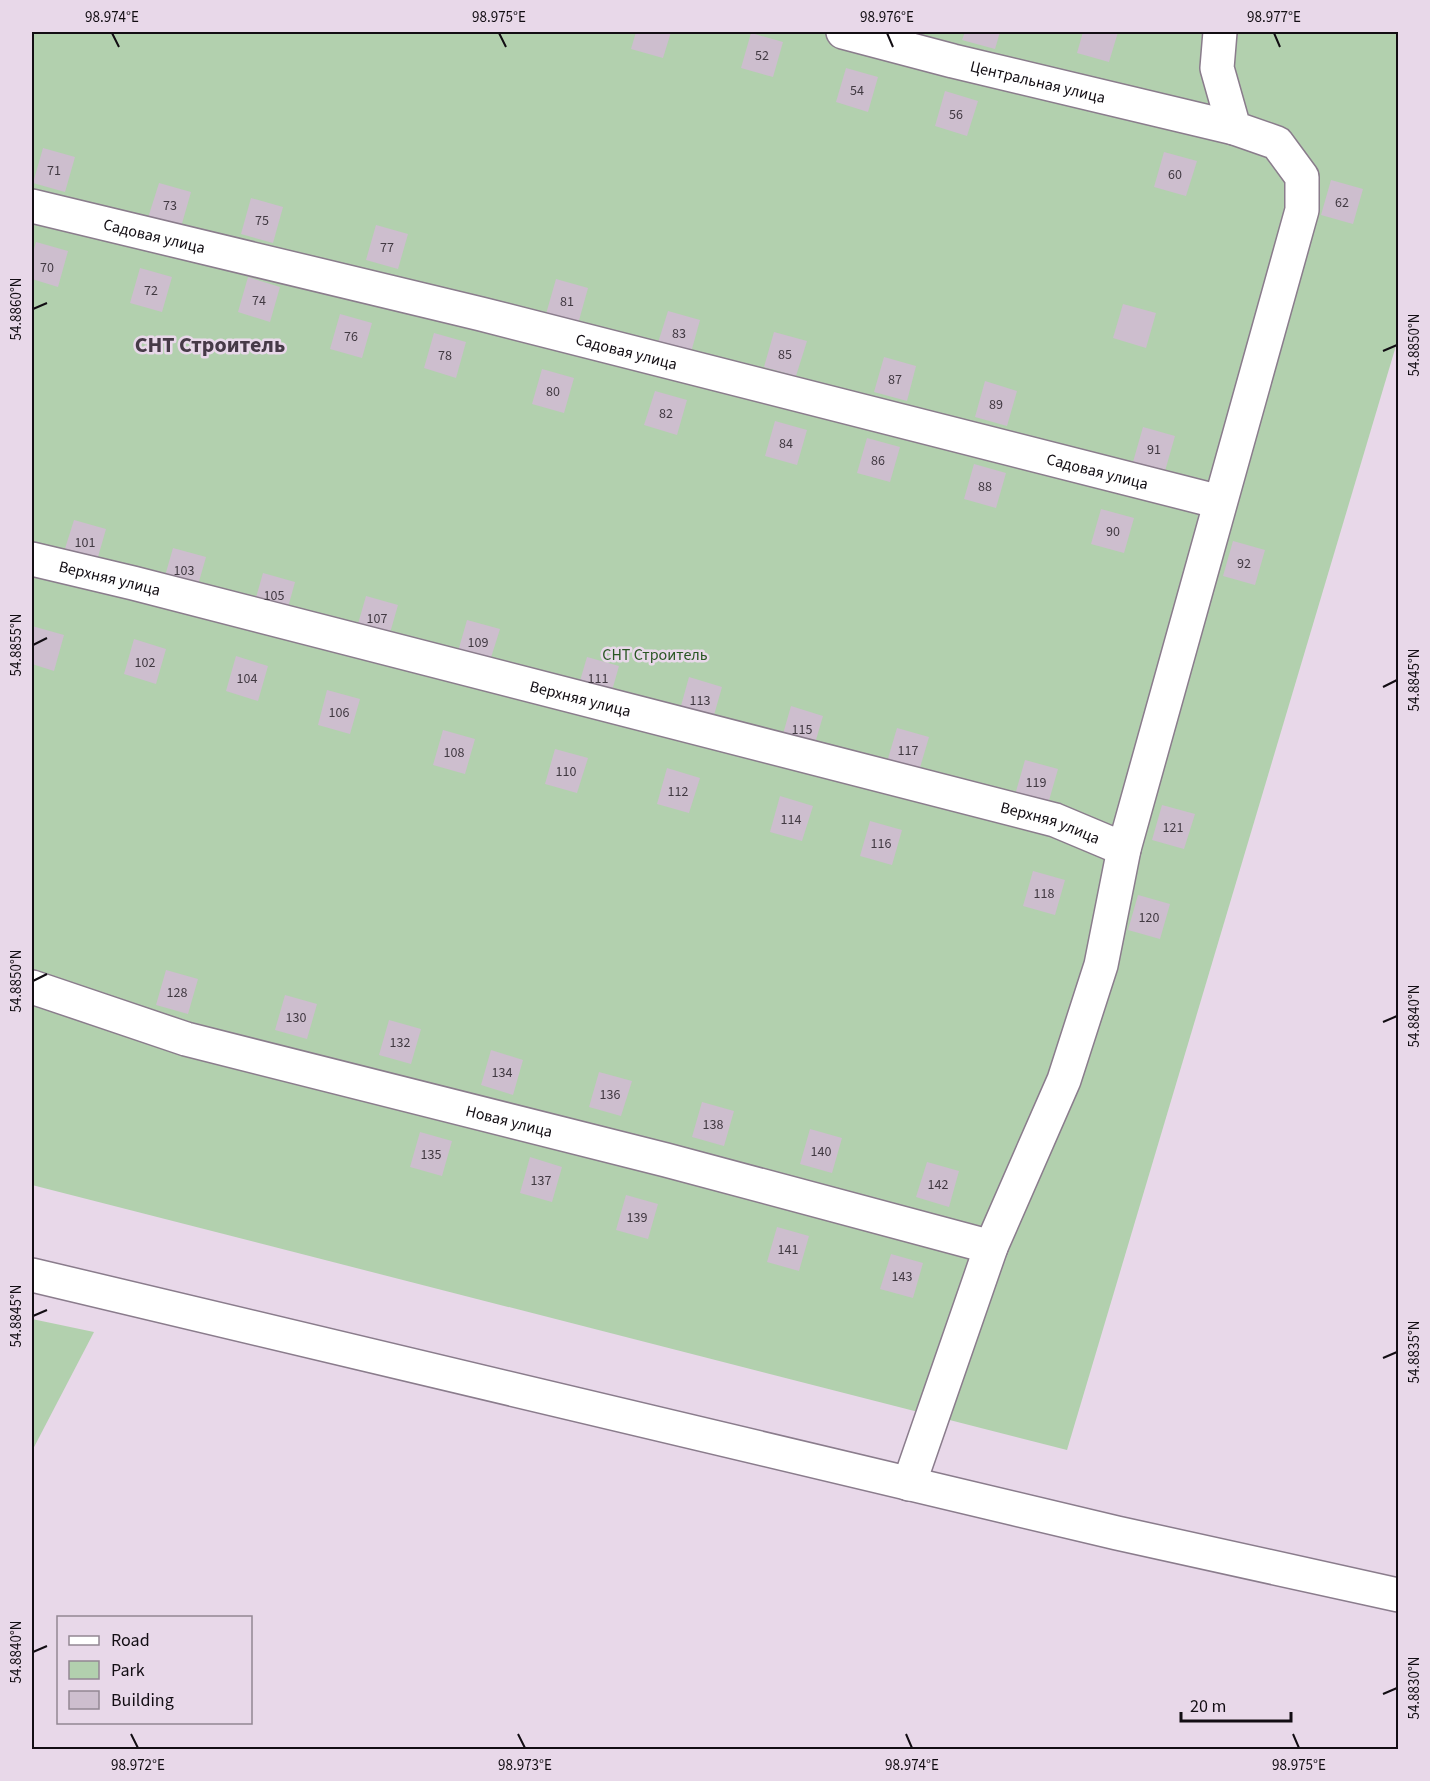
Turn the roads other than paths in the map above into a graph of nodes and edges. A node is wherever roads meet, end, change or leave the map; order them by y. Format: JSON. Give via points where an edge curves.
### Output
{"nodes":[{"id":1,"x":843,"y":32,"type":"edge"},
{"id":2,"x":1220,"y":32,"type":"edge"},
{"id":3,"x":1234,"y":128,"type":"junction"},
{"id":4,"x":32,"y":207,"type":"edge"},
{"id":5,"x":1220,"y":502,"type":"junction"},
{"id":6,"x":32,"y":559,"type":"edge"},
{"id":7,"x":1124,"y":849,"type":"junction"},
{"id":8,"x":32,"y":987,"type":"edge"},
{"id":9,"x":991,"y":1247,"type":"junction"},
{"id":10,"x":32,"y":1275,"type":"edge"},
{"id":11,"x":909,"y":1484,"type":"junction"},
{"id":12,"x":1398,"y":1595,"type":"edge"}],
"edges":[{"from":1,"to":3,"type":"street","name":"Центральная улица"},
{"from":2,"to":3,"type":"street","via":[[1216,68]]},
{"from":3,"to":5,"type":"street","name":"Центральная улица","via":[[1277,143],[1302,177],[1302,210]]},
{"from":4,"to":5,"type":"street","name":"Садовая улица","via":[[481,314]]},
{"from":5,"to":7,"type":"street","name":"Центральная улица"},
{"from":6,"to":7,"type":"street","name":"Верхняя улица","via":[[894,777],[1055,820]]},
{"from":7,"to":9,"type":"street","name":"Центральная улица","via":[[1101,965],[1064,1080]]},
{"from":8,"to":9,"type":"street","name":"Новая улица","via":[[186,1039]]},
{"from":9,"to":11,"type":"street","name":"Центральная улица"},
{"from":10,"to":11,"type":"street"},
{"from":11,"to":12,"type":"street"}]}
